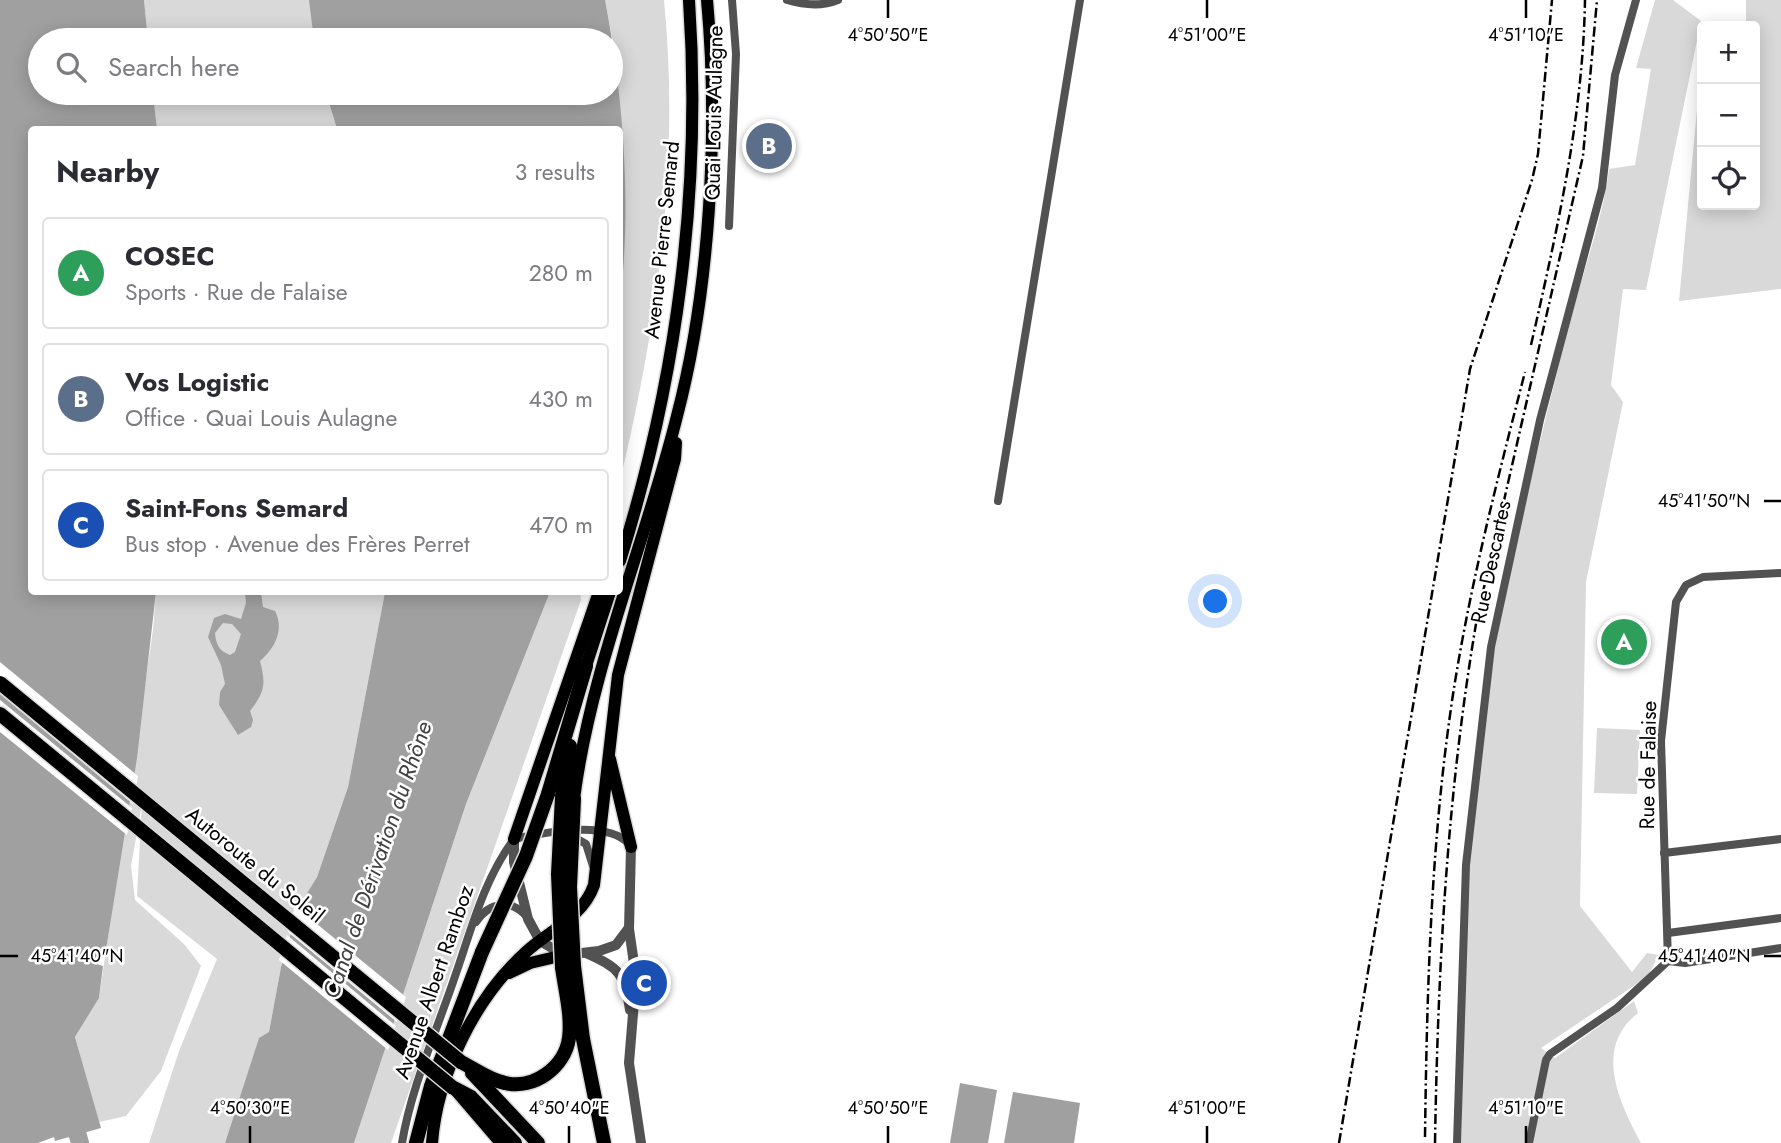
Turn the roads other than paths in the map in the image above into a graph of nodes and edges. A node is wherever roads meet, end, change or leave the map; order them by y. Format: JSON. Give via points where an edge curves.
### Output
{"nodes":[{"id":1,"x":689,"y":0,"type":"edge"},
{"id":2,"x":707,"y":0,"type":"edge"},
{"id":3,"x":733,"y":0,"type":"edge"},
{"id":4,"x":787,"y":0,"type":"edge"},
{"id":5,"x":838,"y":0,"type":"edge"},
{"id":6,"x":1080,"y":0,"type":"edge"},
{"id":7,"x":1636,"y":0,"type":"edge"},
{"id":8,"x":729,"y":226,"type":"dead end"},
{"id":9,"x":678,"y":414,"type":"junction"},
{"id":10,"x":641,"y":481,"type":"junction"},
{"id":11,"x":998,"y":501,"type":"dead end"},
{"id":12,"x":623,"y":527,"type":"edge"},
{"id":13,"x":623,"y":550,"type":"edge"},
{"id":14,"x":1781,"y":573,"type":"edge"},
{"id":15,"x":598,"y":595,"type":"edge"},
{"id":16,"x":609,"y":595,"type":"edge"},
{"id":17,"x":586,"y":666,"type":"joint"},
{"id":18,"x":0,"y":682,"type":"edge"},
{"id":19,"x":0,"y":715,"type":"edge"},
{"id":20,"x":607,"y":748,"type":"junction"},
{"id":21,"x":561,"y":797,"type":"junction"},
{"id":22,"x":600,"y":831,"type":"junction"},
{"id":23,"x":559,"y":832,"type":"junction"},
{"id":24,"x":514,"y":839,"type":"junction"},
{"id":25,"x":1781,"y":839,"type":"edge"},
{"id":26,"x":631,"y":847,"type":"junction"},
{"id":27,"x":1664,"y":853,"type":"junction"},
{"id":28,"x":596,"y":879,"type":"junction"},
{"id":29,"x":1781,"y":918,"type":"edge"},
{"id":30,"x":528,"y":919,"type":"junction"},
{"id":31,"x":472,"y":928,"type":"junction"},
{"id":32,"x":629,"y":929,"type":"junction"},
{"id":33,"x":1668,"y":933,"type":"junction"},
{"id":34,"x":540,"y":941,"type":"junction"},
{"id":35,"x":1781,"y":948,"type":"edge"},
{"id":36,"x":585,"y":953,"type":"junction"},
{"id":37,"x":1668,"y":961,"type":"junction"},
{"id":38,"x":567,"y":963,"type":"junction"},
{"id":39,"x":503,"y":976,"type":"junction"},
{"id":40,"x":631,"y":1019,"type":"junction"},
{"id":41,"x":461,"y":1062,"type":"junction"},
{"id":42,"x":453,"y":1087,"type":"junction"},
{"id":43,"x":402,"y":1143,"type":"edge"},
{"id":44,"x":416,"y":1143,"type":"edge"},
{"id":45,"x":432,"y":1143,"type":"edge"},
{"id":46,"x":501,"y":1143,"type":"edge"},
{"id":47,"x":515,"y":1143,"type":"edge"},
{"id":48,"x":537,"y":1143,"type":"edge"},
{"id":49,"x":604,"y":1143,"type":"edge"},
{"id":50,"x":641,"y":1143,"type":"edge"},
{"id":51,"x":1457,"y":1143,"type":"edge"},
{"id":52,"x":1529,"y":1143,"type":"edge"}],
"edges":[{"from":1,"to":10,"type":"highway","name":"Avenue Pierre Semard","via":[[693,78],[688,215],[672,343]]},
{"from":2,"to":9,"type":"highway","name":"Avenue Pierre Semard","via":[[709,190],[695,323]]},
{"from":3,"to":8,"type":"street","name":"Quai Louis Aulagne","via":[[736,54]]},
{"from":4,"to":5,"type":"street","via":[[803,5]]},
{"from":6,"to":11,"type":"street"},
{"from":7,"to":51,"type":"street","name":"Rue Descartes","via":[[1615,75],[1602,188],[1533,451],[1491,647],[1466,865]]},
{"from":9,"to":20,"type":"highway","via":[[674,459],[623,646]]},
{"from":9,"to":21,"type":"highway"},
{"from":10,"to":12,"type":"highway"},
{"from":10,"to":13,"type":"highway"},
{"from":14,"to":27,"type":"street","name":"Rue de Falaise","via":[[1703,578],[1686,585],[1676,602],[1661,741]]},
{"from":15,"to":24,"type":"highway"},
{"from":16,"to":17,"type":"highway"},
{"from":17,"to":21,"type":"highway"},
{"from":18,"to":41,"type":"highway","name":"Autoroute du Soleil","bridge":true},
{"from":19,"to":42,"type":"highway","bridge":true},
{"from":20,"to":22,"type":"highway"},
{"from":20,"to":26,"type":"highway"},
{"from":21,"to":38,"type":"highway","bridge":true,"via":[[570,887]]},
{"from":21,"to":44,"type":"highway","bridge":true,"via":[[526,856],[482,952],[431,1086]]},
{"from":22,"to":23,"type":"street"},
{"from":22,"to":26,"type":"street","via":[[617,834]]},
{"from":22,"to":28,"type":"highway"},
{"from":23,"to":24,"type":"street"},
{"from":23,"to":28,"type":"street","via":[[586,844]]},
{"from":24,"to":30,"type":"street","via":[[514,862]]},
{"from":24,"to":31,"type":"street","name":"Avenue Albert Ramboz","via":[[493,869]]},
{"from":25,"to":27,"type":"street"},
{"from":26,"to":32,"type":"street"},
{"from":27,"to":33,"type":"street","name":"Rue de Falaise"},
{"from":28,"to":34,"type":"highway","via":[[584,905]]},
{"from":29,"to":33,"type":"street"},
{"from":30,"to":31,"type":"street","via":[[519,909],[500,904],[483,913]]},
{"from":30,"to":34,"type":"street"},
{"from":31,"to":43,"type":"street","name":"Avenue Albert Ramboz","via":[[416,1088]]},
{"from":32,"to":36,"type":"street","via":[[616,945]]},
{"from":32,"to":40,"type":"street","via":[[636,977]]},
{"from":33,"to":37,"type":"street","name":"Rue de Falaise"},
{"from":34,"to":38,"type":"street"},
{"from":34,"to":39,"type":"highway"},
{"from":35,"to":37,"type":"street","via":[[1685,963]]},
{"from":36,"to":38,"type":"street"},
{"from":36,"to":40,"type":"street","via":[[621,974]]},
{"from":37,"to":52,"type":"street","via":[[1617,1007],[1550,1054]]},
{"from":38,"to":39,"type":"highway","via":[[530,963]]},
{"from":38,"to":41,"type":"highway","via":[[569,1033],[564,1054],[554,1068],[535,1081],[511,1084]]},
{"from":38,"to":49,"type":"highway"},
{"from":39,"to":45,"type":"highway","via":[[461,1039]]},
{"from":40,"to":50,"type":"street","via":[[629,1063]]},
{"from":41,"to":48,"type":"highway","name":"Autoroute du Soleil"},
{"from":42,"to":46,"type":"highway"},
{"from":42,"to":47,"type":"highway","via":[[471,1097]]}]}
